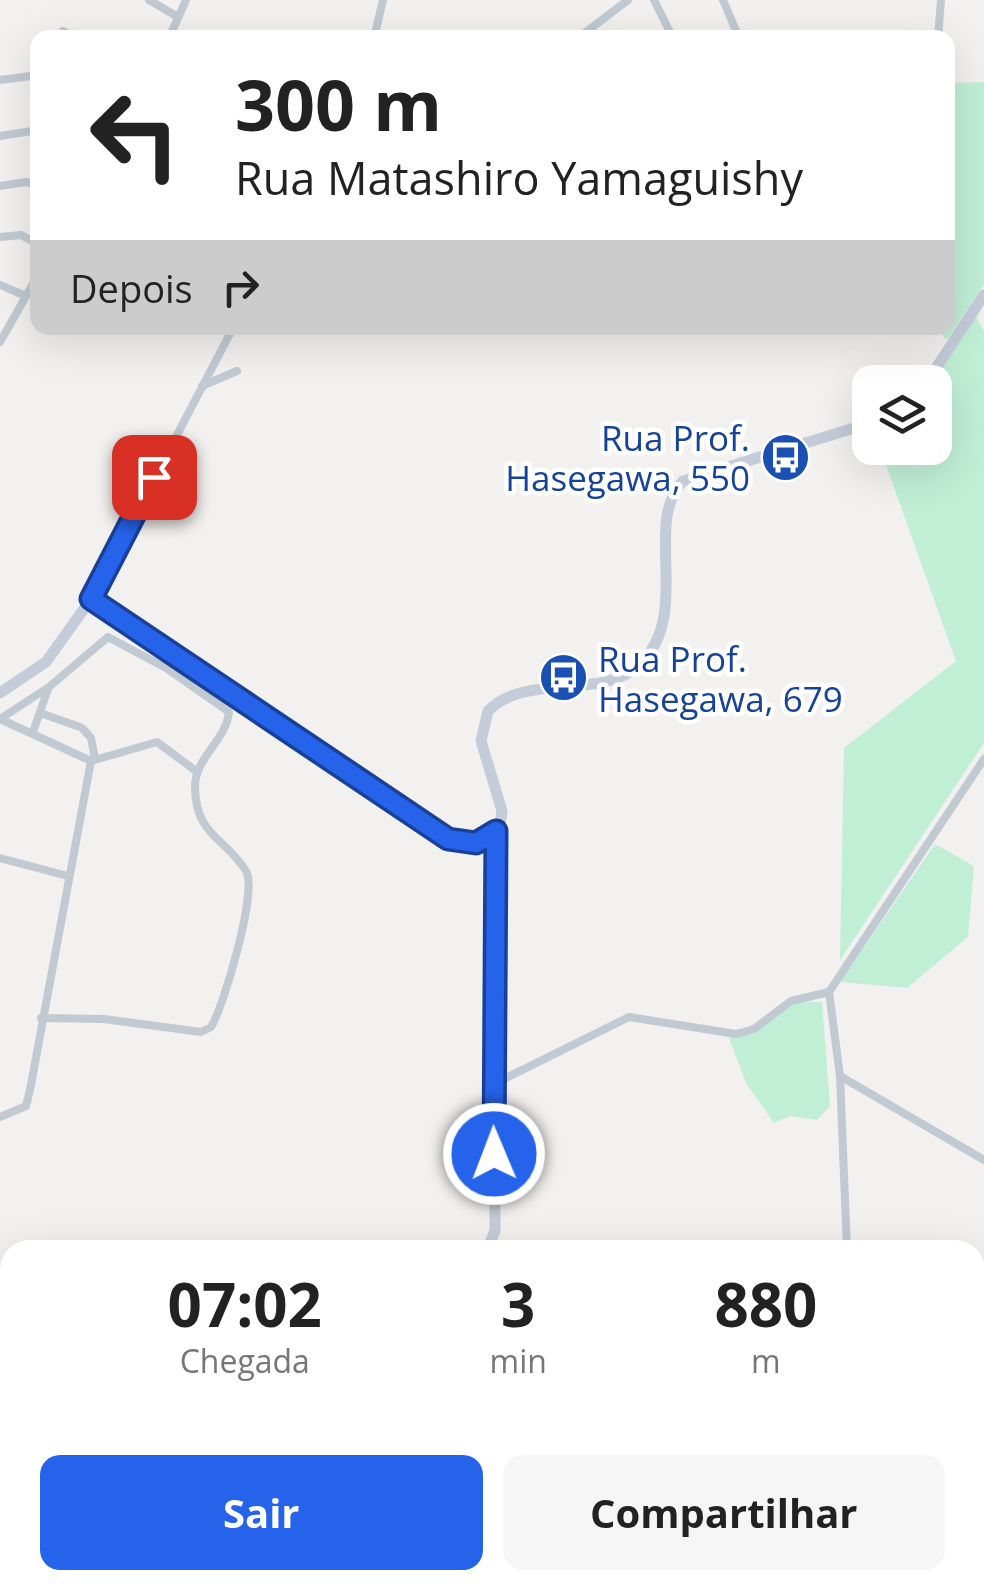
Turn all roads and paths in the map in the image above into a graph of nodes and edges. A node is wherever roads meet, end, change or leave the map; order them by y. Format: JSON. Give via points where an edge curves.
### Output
{"nodes":[{"id":1,"x":149,"y":0,"type":"edge"},
{"id":2,"x":186,"y":0,"type":"edge"},
{"id":3,"x":384,"y":0,"type":"edge"},
{"id":4,"x":628,"y":0,"type":"edge"},
{"id":5,"x":654,"y":0,"type":"edge"},
{"id":6,"x":723,"y":0,"type":"edge"},
{"id":7,"x":942,"y":0,"type":"edge"},
{"id":8,"x":178,"y":17,"type":"junction"},
{"id":9,"x":173,"y":30,"type":"edge"},
{"id":10,"x":376,"y":30,"type":"edge"},
{"id":11,"x":589,"y":30,"type":"edge"},
{"id":12,"x":669,"y":30,"type":"edge"},
{"id":13,"x":736,"y":30,"type":"edge"},
{"id":14,"x":939,"y":30,"type":"edge"},
{"id":15,"x":30,"y":76,"type":"edge"},
{"id":16,"x":0,"y":80,"type":"edge"},
{"id":17,"x":30,"y":131,"type":"edge"},
{"id":18,"x":0,"y":136,"type":"edge"},
{"id":19,"x":30,"y":183,"type":"edge"},
{"id":20,"x":0,"y":186,"type":"edge"},
{"id":21,"x":0,"y":237,"type":"edge"},
{"id":22,"x":30,"y":240,"type":"edge"},
{"id":23,"x":0,"y":286,"type":"edge"},
{"id":24,"x":30,"y":289,"type":"edge"},
{"id":25,"x":984,"y":295,"type":"edge"},
{"id":26,"x":26,"y":296,"type":"junction"},
{"id":27,"x":228,"y":335,"type":"edge"},
{"id":28,"x":0,"y":342,"type":"edge"},
{"id":29,"x":938,"y":365,"type":"edge"},
{"id":30,"x":237,"y":372,"type":"dead end"},
{"id":31,"x":202,"y":386,"type":"junction"},
{"id":32,"x":852,"y":428,"type":"edge"},
{"id":33,"x":91,"y":599,"type":"junction"},
{"id":34,"x":48,"y":686,"type":"junction"},
{"id":35,"x":0,"y":693,"type":"edge"},
{"id":36,"x":40,"y":713,"type":"junction"},
{"id":37,"x":33,"y":732,"type":"junction"},
{"id":38,"x":984,"y":759,"type":"edge"},
{"id":39,"x":92,"y":760,"type":"junction"},
{"id":40,"x":196,"y":771,"type":"junction"},
{"id":41,"x":496,"y":831,"type":"junction"},
{"id":42,"x":0,"y":858,"type":"edge"},
{"id":43,"x":68,"y":876,"type":"junction"},
{"id":44,"x":830,"y":992,"type":"junction"},
{"id":45,"x":41,"y":1018,"type":"junction"},
{"id":46,"x":840,"y":1076,"type":"junction"},
{"id":47,"x":492,"y":1085,"type":"junction"},
{"id":48,"x":0,"y":1118,"type":"edge"},
{"id":49,"x":984,"y":1160,"type":"edge"},
{"id":50,"x":492,"y":1240,"type":"edge"},
{"id":51,"x":847,"y":1240,"type":"edge"}],
"edges":[{"from":1,"to":8,"type":"street"},
{"from":2,"to":8,"type":"street"},
{"from":3,"to":10,"type":"street"},
{"from":4,"to":11,"type":"street"},
{"from":5,"to":12,"type":"street"},
{"from":6,"to":13,"type":"street"},
{"from":7,"to":14,"type":"street"},
{"from":8,"to":9,"type":"street"},
{"from":15,"to":16,"type":"street"},
{"from":17,"to":18,"type":"street"},
{"from":19,"to":20,"type":"street"},
{"from":21,"to":22,"type":"street"},
{"from":23,"to":26,"type":"street"},
{"from":24,"to":26,"type":"street"},
{"from":25,"to":29,"type":"main road"},
{"from":26,"to":28,"type":"street"},
{"from":27,"to":31,"type":"street"},
{"from":30,"to":31,"type":"street"},
{"from":31,"to":33,"type":"street"},
{"from":32,"to":41,"type":"main road","via":[[678,486],[668,524],[664,622],[641,664],[619,677],[520,692],[488,712],[481,742],[501,802]]},
{"from":33,"to":35,"type":"main road","via":[[46,662]]},
{"from":33,"to":41,"type":"main road","via":[[448,839],[476,843]]},
{"from":34,"to":36,"type":"street"},
{"from":34,"to":37,"type":"street","via":[[0,718]]},
{"from":34,"to":40,"type":"street","via":[[102,639],[123,641],[229,712]]},
{"from":36,"to":37,"type":"street"},
{"from":36,"to":39,"type":"street","via":[[81,728],[91,738]]},
{"from":37,"to":39,"type":"street"},
{"from":38,"to":44,"type":"street"},
{"from":39,"to":40,"type":"street","via":[[157,742]]},
{"from":39,"to":43,"type":"street"},
{"from":40,"to":45,"type":"street","via":[[200,820],[250,880],[211,1027],[201,1032]]},
{"from":41,"to":47,"type":"main road"},
{"from":42,"to":43,"type":"street"},
{"from":43,"to":45,"type":"street"},
{"from":44,"to":46,"type":"street"},
{"from":44,"to":47,"type":"street","via":[[791,1000],[754,1029],[736,1034],[628,1016]]},
{"from":45,"to":48,"type":"street","via":[[26,1106]]},
{"from":46,"to":49,"type":"street"},
{"from":46,"to":51,"type":"street"},
{"from":47,"to":50,"type":"main road"}]}
